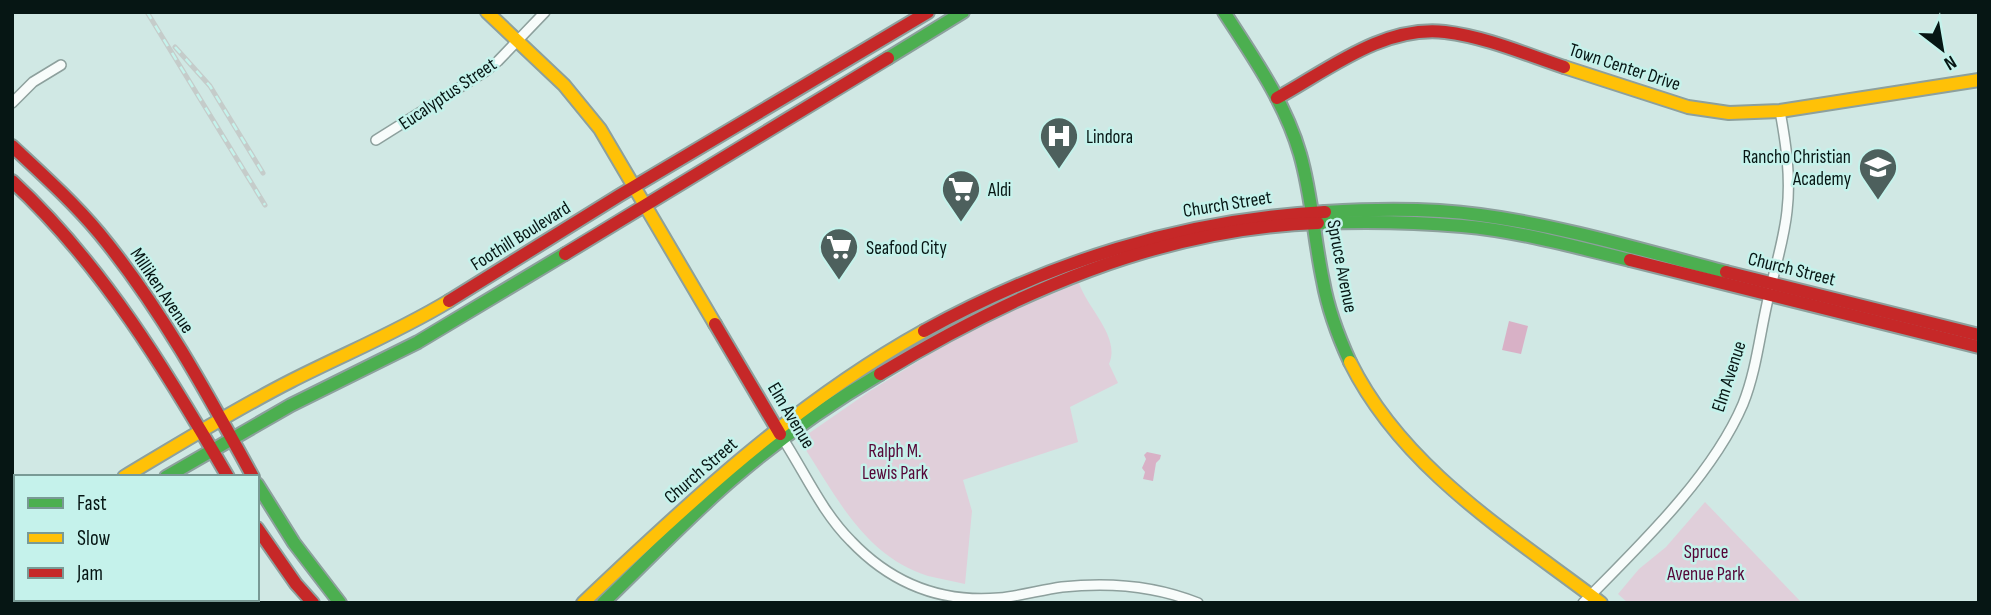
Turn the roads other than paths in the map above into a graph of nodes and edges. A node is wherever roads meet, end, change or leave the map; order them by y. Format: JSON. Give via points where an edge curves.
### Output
{"nodes":[{"id":1,"x":487,"y":12,"type":"edge"},
{"id":2,"x":545,"y":12,"type":"edge"},
{"id":3,"x":928,"y":12,"type":"edge"},
{"id":4,"x":963,"y":12,"type":"edge"},
{"id":5,"x":1224,"y":12,"type":"edge"},
{"id":6,"x":517,"y":40,"type":"junction"},
{"id":7,"x":61,"y":65,"type":"dead end"},
{"id":8,"x":1979,"y":80,"type":"edge"},
{"id":9,"x":1277,"y":98,"type":"junction"},
{"id":10,"x":12,"y":103,"type":"edge"},
{"id":11,"x":1780,"y":111,"type":"junction"},
{"id":12,"x":376,"y":140,"type":"dead end"},
{"id":13,"x":12,"y":146,"type":"edge"},
{"id":14,"x":12,"y":181,"type":"edge"},
{"id":15,"x":634,"y":187,"type":"junction"},
{"id":16,"x":645,"y":206,"type":"junction"},
{"id":17,"x":1314,"y":217,"type":"junction"},
{"id":18,"x":1770,"y":289,"type":"junction"},
{"id":19,"x":1979,"y":335,"type":"edge"},
{"id":20,"x":1979,"y":347,"type":"edge"},
{"id":21,"x":221,"y":418,"type":"junction"},
{"id":22,"x":200,"y":431,"type":"junction"},
{"id":23,"x":780,"y":434,"type":"junction"},
{"id":24,"x":231,"y":438,"type":"junction"},
{"id":25,"x":211,"y":450,"type":"junction"},
{"id":26,"x":127,"y":475,"type":"edge"},
{"id":27,"x":169,"y":475,"type":"edge"},
{"id":28,"x":227,"y":475,"type":"edge"},
{"id":29,"x":252,"y":475,"type":"edge"},
{"id":30,"x":259,"y":487,"type":"edge"},
{"id":31,"x":259,"y":531,"type":"edge"},
{"id":32,"x":1592,"y":600,"type":"edge"},
{"id":33,"x":313,"y":603,"type":"edge"},
{"id":34,"x":340,"y":603,"type":"edge"},
{"id":35,"x":583,"y":603,"type":"edge"},
{"id":36,"x":603,"y":603,"type":"edge"},
{"id":37,"x":1198,"y":603,"type":"edge"}],
"edges":[{"from":1,"to":6,"type":"main road","name":"Elm Avenue"},
{"from":2,"to":6,"type":"street","name":"Eucalyptus Street"},
{"from":3,"to":15,"type":"main road","name":"Foothill Boulevard"},
{"from":4,"to":16,"type":"main road","name":"Foothill Boulevard"},
{"from":5,"to":9,"type":"main road","name":"Spruce Avenue"},
{"from":6,"to":12,"type":"street","name":"Eucalyptus Street","via":[[486,71]]},
{"from":6,"to":15,"type":"main road","name":"Elm Avenue","via":[[582,105]]},
{"from":7,"to":10,"type":"street","via":[[33,82]]},
{"from":8,"to":11,"type":"main road","name":"Town Center Drive"},
{"from":9,"to":11,"type":"main road","name":"Town Center Drive","via":[[1371,45],[1410,34],[1441,32],[1485,41],[1688,107],[1729,113]]},
{"from":9,"to":17,"type":"main road","name":"Spruce Avenue","via":[[1299,150]]},
{"from":11,"to":18,"type":"street","name":"Elm Avenue","via":[[1789,174],[1787,211]]},
{"from":13,"to":21,"type":"main road","name":"Milliken Avenue","via":[[108,243]]},
{"from":14,"to":22,"type":"main road","via":[[53,221],[115,299]]},
{"from":15,"to":16,"type":"main road","name":"Elm Avenue"},
{"from":15,"to":21,"type":"main road","name":"Foothill Boulevard","via":[[403,329]]},
{"from":16,"to":23,"type":"main road","name":"Elm Avenue"},
{"from":16,"to":24,"type":"main road","name":"Foothill Boulevard","via":[[402,351]]},
{"from":17,"to":18,"type":"main road","name":"Church Street","via":[[1476,228]]},
{"from":17,"to":23,"type":"main road","name":"Church Street","via":[[1081,265],[944,335]]},
{"from":17,"to":32,"type":"main road","name":"Spruce Avenue","via":[[1332,316],[1354,371],[1383,418],[1426,467]]},
{"from":18,"to":19,"type":"main road","name":"Church Street"},
{"from":18,"to":20,"type":"main road","name":"Church Street"},
{"from":18,"to":32,"type":"street","name":"Elm Avenue","via":[[1743,402],[1723,441],[1701,474]]},
{"from":21,"to":22,"type":"main road","name":"Foothill Boulevard"},
{"from":21,"to":24,"type":"main road","name":"Milliken Avenue"},
{"from":22,"to":25,"type":"main road"},
{"from":22,"to":26,"type":"main road","name":"Foothill Boulevard"},
{"from":23,"to":35,"type":"main road","name":"Church Street","via":[[702,492]]},
{"from":23,"to":36,"type":"main road","name":"Church Street"},
{"from":23,"to":37,"type":"street","name":"Elm Avenue","via":[[848,539],[900,581],[935,593],[999,598],[1061,587],[1130,586]]},
{"from":24,"to":25,"type":"main road","name":"Foothill Boulevard"},
{"from":24,"to":29,"type":"main road","name":"Milliken Avenue"},
{"from":25,"to":27,"type":"main road","name":"Foothill Boulevard"},
{"from":25,"to":28,"type":"main road"},
{"from":30,"to":34,"type":"main road"},
{"from":31,"to":33,"type":"main road"}]}
